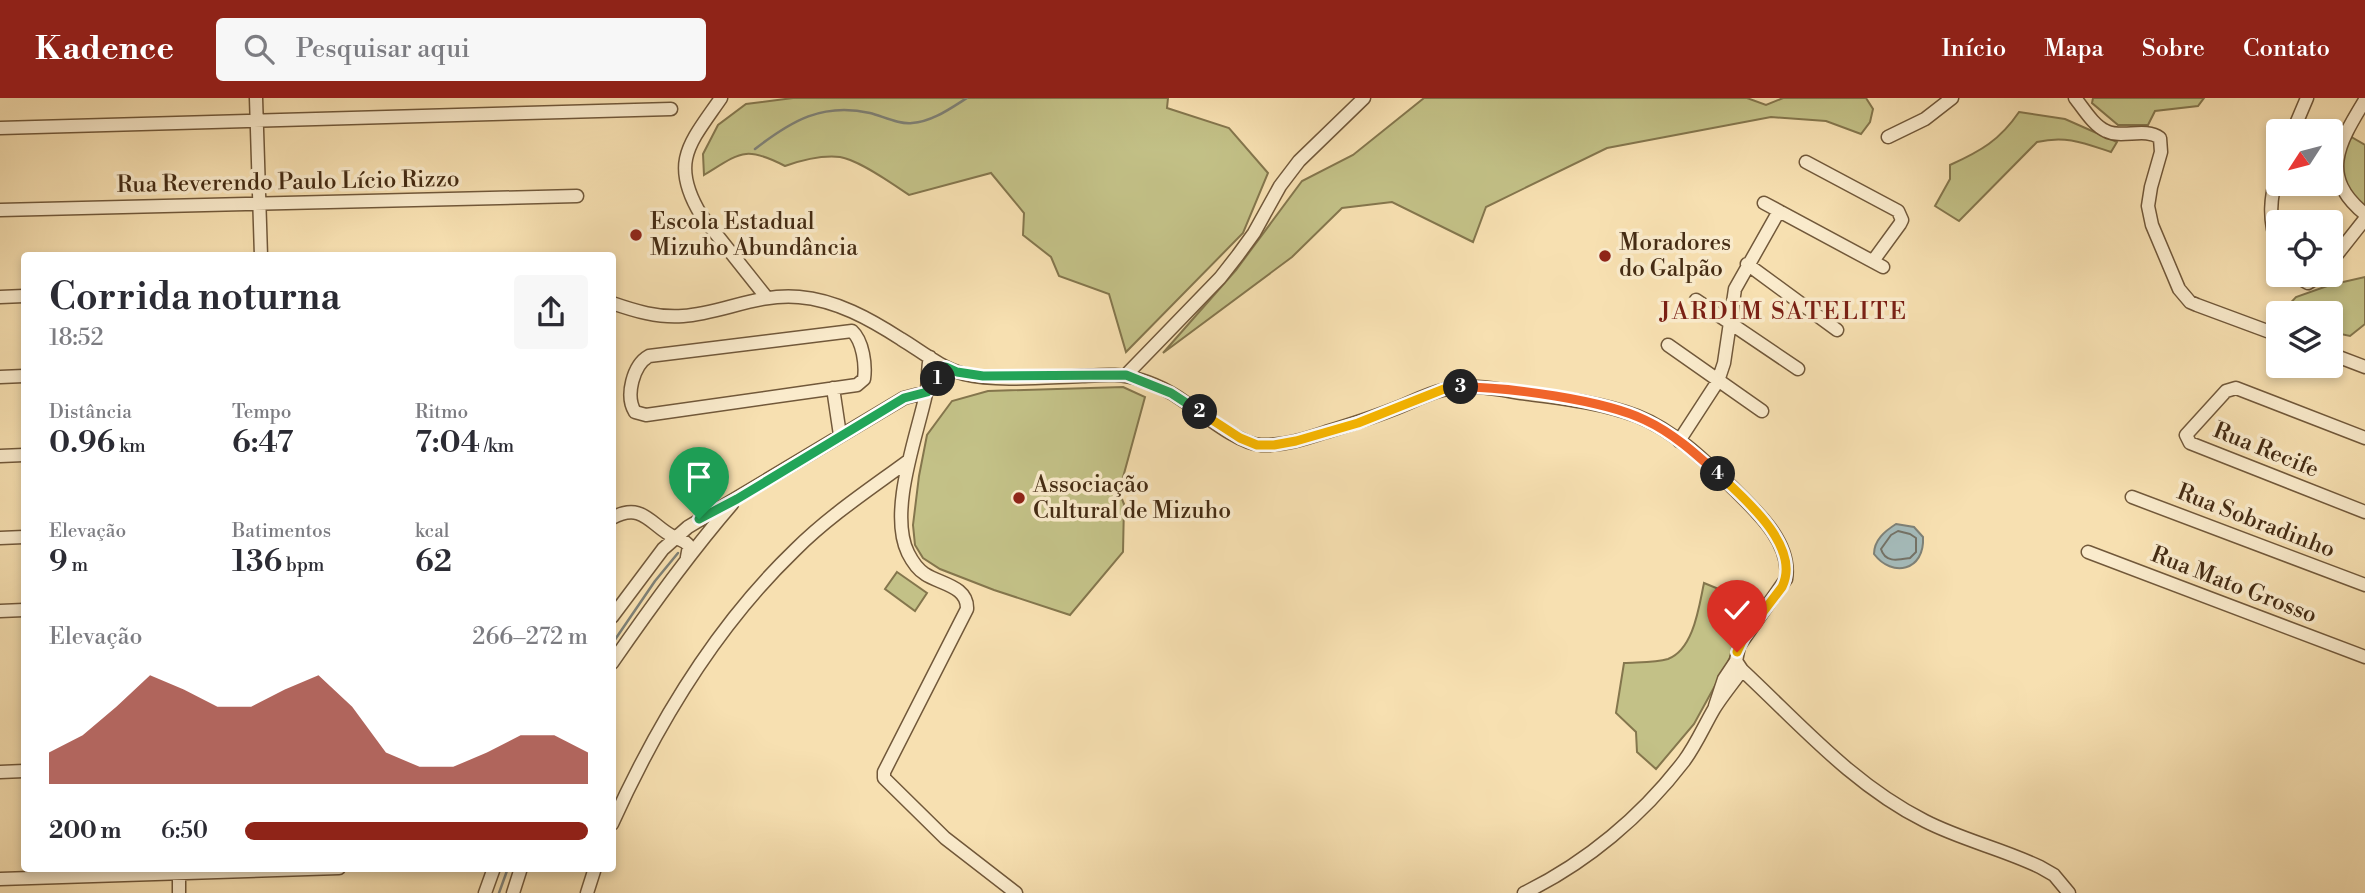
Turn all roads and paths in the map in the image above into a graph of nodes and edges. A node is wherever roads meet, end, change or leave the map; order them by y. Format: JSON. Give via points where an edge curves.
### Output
{"nodes":[{"id":1,"x":256,"y":98,"type":"edge"},
{"id":2,"x":721,"y":98,"type":"edge"},
{"id":3,"x":1364,"y":98,"type":"edge"},
{"id":4,"x":1952,"y":98,"type":"edge"},
{"id":5,"x":2075,"y":98,"type":"edge"},
{"id":6,"x":2307,"y":98,"type":"edge"},
{"id":7,"x":2365,"y":100,"type":"edge"},
{"id":8,"x":671,"y":109,"type":"dead end"},
{"id":9,"x":2298,"y":119,"type":"edge"},
{"id":10,"x":256,"y":122,"type":"junction"},
{"id":11,"x":0,"y":128,"type":"edge"},
{"id":12,"x":1888,"y":137,"type":"dead end"},
{"id":13,"x":1806,"y":162,"type":"dead end"},
{"id":14,"x":577,"y":196,"type":"dead end"},
{"id":15,"x":258,"y":203,"type":"junction"},
{"id":16,"x":1764,"y":203,"type":"dead end"},
{"id":17,"x":0,"y":210,"type":"edge"},
{"id":18,"x":1779,"y":211,"type":"junction"},
{"id":19,"x":2365,"y":217,"type":"edge"},
{"id":20,"x":2343,"y":246,"type":"edge"},
{"id":21,"x":261,"y":252,"type":"edge"},
{"id":22,"x":1747,"y":264,"type":"junction"},
{"id":23,"x":21,"y":296,"type":"edge"},
{"id":24,"x":0,"y":297,"type":"edge"},
{"id":25,"x":767,"y":298,"type":"junction"},
{"id":26,"x":1696,"y":300,"type":"dead end"},
{"id":27,"x":616,"y":304,"type":"edge"},
{"id":28,"x":1730,"y":323,"type":"junction"},
{"id":29,"x":1838,"y":330,"type":"dead end"},
{"id":30,"x":2266,"y":330,"type":"edge"},
{"id":31,"x":1668,"y":345,"type":"dead end"},
{"id":32,"x":930,"y":357,"type":"junction"},
{"id":33,"x":2343,"y":359,"type":"edge"},
{"id":34,"x":946,"y":367,"type":"junction"},
{"id":35,"x":2365,"y":367,"type":"edge"},
{"id":36,"x":1798,"y":369,"type":"dead end"},
{"id":37,"x":1126,"y":375,"type":"junction"},
{"id":38,"x":21,"y":376,"type":"edge"},
{"id":39,"x":0,"y":377,"type":"edge"},
{"id":40,"x":1718,"y":381,"type":"junction"},
{"id":41,"x":833,"y":388,"type":"junction"},
{"id":42,"x":927,"y":392,"type":"junction"},
{"id":43,"x":1762,"y":411,"type":"dead end"},
{"id":44,"x":840,"y":435,"type":"junction"},
{"id":45,"x":2365,"y":438,"type":"edge"},
{"id":46,"x":1679,"y":441,"type":"junction"},
{"id":47,"x":21,"y":455,"type":"edge"},
{"id":48,"x":0,"y":456,"type":"edge"},
{"id":49,"x":908,"y":461,"type":"junction"},
{"id":50,"x":2132,"y":497,"type":"dead end"},
{"id":51,"x":737,"y":499,"type":"junction"},
{"id":52,"x":2365,"y":512,"type":"edge"},
{"id":53,"x":616,"y":516,"type":"edge"},
{"id":54,"x":21,"y":537,"type":"edge"},
{"id":55,"x":674,"y":537,"type":"junction"},
{"id":56,"x":0,"y":538,"type":"edge"},
{"id":57,"x":2088,"y":552,"type":"dead end"},
{"id":58,"x":687,"y":557,"type":"junction"},
{"id":59,"x":2365,"y":585,"type":"edge"},
{"id":60,"x":21,"y":610,"type":"edge"},
{"id":61,"x":0,"y":611,"type":"edge"},
{"id":62,"x":616,"y":612,"type":"edge"},
{"id":63,"x":616,"y":657,"type":"edge"},
{"id":64,"x":2365,"y":657,"type":"edge"},
{"id":65,"x":1739,"y":665,"type":"junction"},
{"id":66,"x":21,"y":771,"type":"edge"},
{"id":67,"x":0,"y":772,"type":"edge"},
{"id":68,"x":616,"y":816,"type":"edge"},
{"id":69,"x":153,"y":872,"type":"edge"},
{"id":70,"x":179,"y":872,"type":"edge"},
{"id":71,"x":493,"y":872,"type":"edge"},
{"id":72,"x":520,"y":872,"type":"edge"},
{"id":73,"x":594,"y":872,"type":"edge"},
{"id":74,"x":0,"y":878,"type":"edge"},
{"id":75,"x":179,"y":893,"type":"edge"},
{"id":76,"x":485,"y":893,"type":"edge"},
{"id":77,"x":513,"y":893,"type":"edge"},
{"id":78,"x":587,"y":893,"type":"edge"},
{"id":79,"x":1017,"y":893,"type":"edge"},
{"id":80,"x":1524,"y":893,"type":"edge"},
{"id":81,"x":2069,"y":893,"type":"edge"}],
"edges":[{"from":1,"to":10,"type":"street"},
{"from":2,"to":25,"type":"street","via":[[688,148],[684,176],[701,215]]},
{"from":3,"to":37,"type":"street","via":[[1299,161],[1220,278]]},
{"from":4,"to":12,"type":"street","via":[[1925,120]]},
{"from":5,"to":30,"type":"street","via":[[2107,132],[2160,138],[2149,216],[2183,296]]},
{"from":6,"to":9,"type":"street"},
{"from":7,"to":19,"type":"street","via":[[2336,158],[2342,187]]},
{"from":8,"to":10,"type":"street"},
{"from":10,"to":11,"type":"street"},
{"from":10,"to":15,"type":"street"},
{"from":13,"to":18,"type":"street","via":[[1898,211],[1902,220],[1878,264]]},
{"from":14,"to":15,"type":"street","name":"Rua Reverendo Paulo Lício Rizzo"},
{"from":15,"to":17,"type":"street","name":"Rua Reverendo Paulo Lício Rizzo"},
{"from":15,"to":21,"type":"street"},
{"from":16,"to":18,"type":"street"},
{"from":18,"to":22,"type":"street"},
{"from":19,"to":20,"type":"street"},
{"from":22,"to":28,"type":"street","via":[[1735,289]]},
{"from":22,"to":29,"type":"street"},
{"from":23,"to":24,"type":"street"},
{"from":25,"to":27,"type":"street","via":[[664,317]]},
{"from":25,"to":32,"type":"street","via":[[799,296],[839,305]]},
{"from":26,"to":28,"type":"street"},
{"from":28,"to":36,"type":"street"},
{"from":28,"to":40,"type":"street"},
{"from":31,"to":40,"type":"street"},
{"from":32,"to":34,"type":"street"},
{"from":32,"to":42,"type":"street"},
{"from":33,"to":35,"type":"street"},
{"from":34,"to":37,"type":"street","via":[[983,376]]},
{"from":34,"to":42,"type":"street"},
{"from":37,"to":46,"type":"street","via":[[1171,393],[1257,445],[1314,436],[1444,389],[1463,387],[1612,408],[1647,421]]},
{"from":38,"to":39,"type":"street"},
{"from":40,"to":43,"type":"street"},
{"from":40,"to":46,"type":"street"},
{"from":41,"to":41,"type":"street","via":[[857,385],[864,379],[859,339],[852,331],[649,356],[634,376],[631,404],[638,414],[646,415]]},
{"from":41,"to":44,"type":"street"},
{"from":42,"to":44,"type":"street","via":[[904,398]]},
{"from":42,"to":49,"type":"street"},
{"from":44,"to":51,"type":"street"},
{"from":45,"to":52,"type":"street","name":"Rua Recife","via":[[2236,388],[2230,388],[2186,435],[2190,443]]},
{"from":46,"to":65,"type":"street","via":[[1751,507],[1784,553],[1786,579],[1739,646]]},
{"from":47,"to":48,"type":"street"},
{"from":49,"to":68,"type":"street","via":[[826,521],[747,603],[677,697]]},
{"from":49,"to":79,"type":"street","via":[[902,524],[907,552],[923,573],[965,597],[967,609],[884,778],[945,838]]},
{"from":50,"to":59,"type":"street","name":"Rua Sobradinho"},
{"from":51,"to":55,"type":"street"},
{"from":51,"to":58,"type":"street"},
{"from":53,"to":55,"type":"street","via":[[640,514]]},
{"from":54,"to":56,"type":"street"},
{"from":55,"to":58,"type":"street","via":[[689,546]]},
{"from":55,"to":62,"type":"street"},
{"from":57,"to":64,"type":"street","name":"Rua Mato Grosso"},
{"from":58,"to":63,"type":"street"},
{"from":60,"to":61,"type":"street"},
{"from":65,"to":80,"type":"street","via":[[1671,777],[1581,860]]},
{"from":65,"to":81,"type":"street","via":[[1813,739],[1872,789],[1926,822],[2040,867]]},
{"from":66,"to":67,"type":"street"},
{"from":69,"to":74,"type":"street"},
{"from":70,"to":75,"type":"street"},
{"from":71,"to":76,"type":"street"},
{"from":72,"to":77,"type":"street"},
{"from":73,"to":78,"type":"street"}]}
